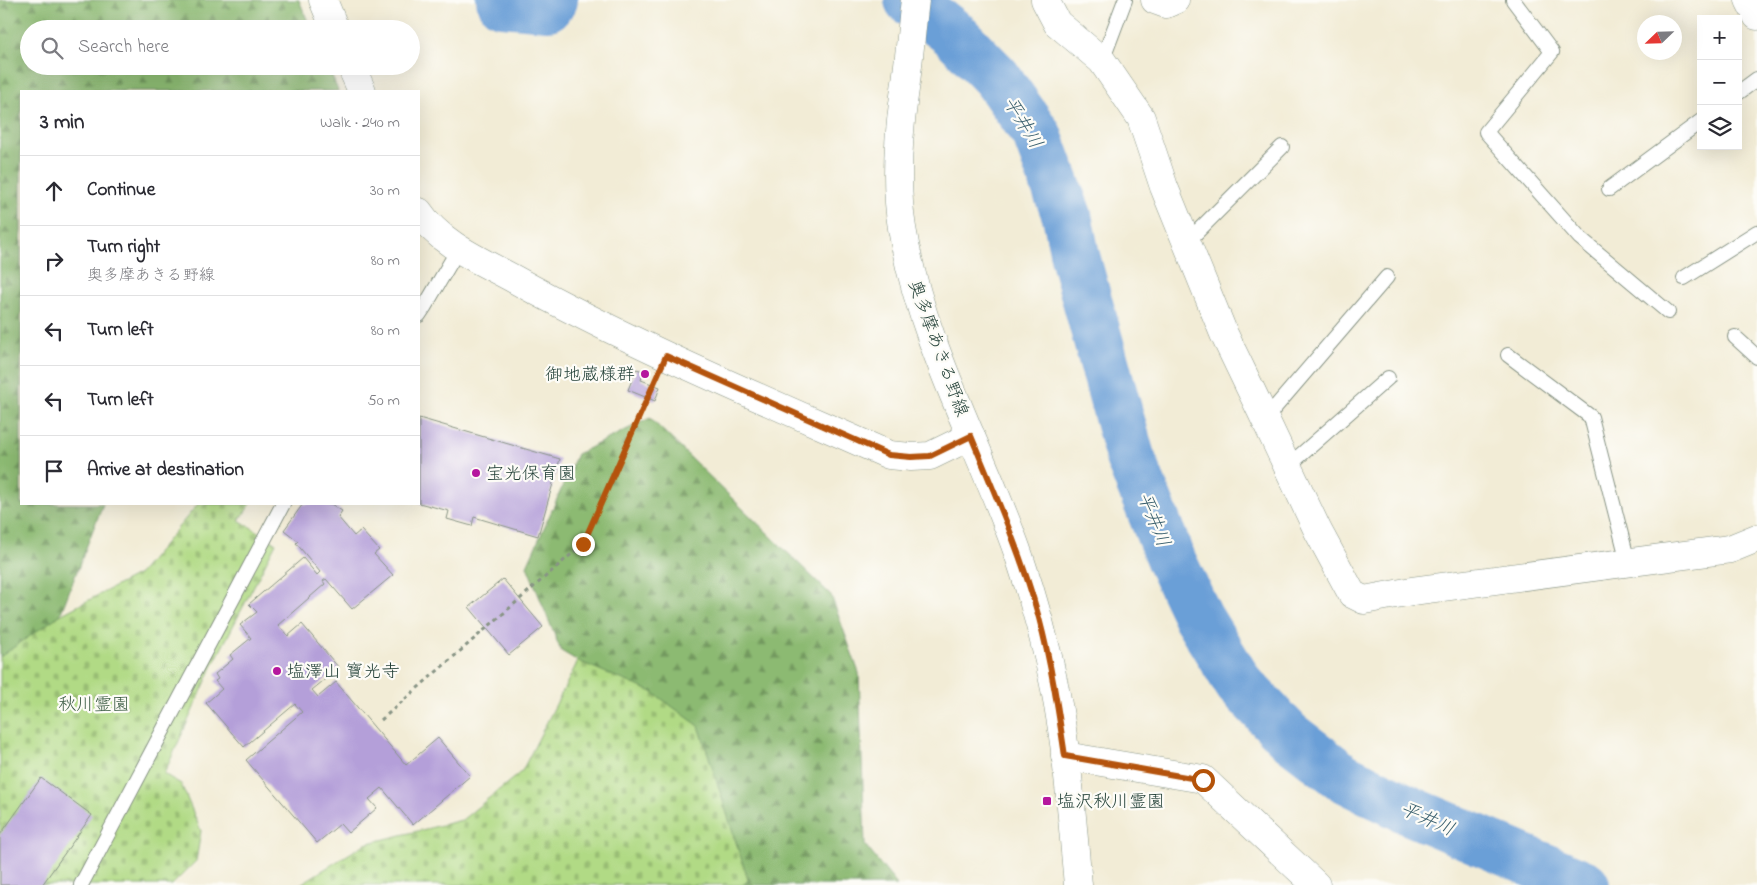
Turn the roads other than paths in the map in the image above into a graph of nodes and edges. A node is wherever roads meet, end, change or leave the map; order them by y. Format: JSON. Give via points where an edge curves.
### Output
{"nodes":[{"id":1,"x":323,"y":0,"type":"edge"},
{"id":2,"x":915,"y":0,"type":"edge"},
{"id":3,"x":1045,"y":0,"type":"edge"},
{"id":4,"x":1125,"y":0,"type":"edge"},
{"id":5,"x":1155,"y":0,"type":"edge"},
{"id":6,"x":1175,"y":0,"type":"edge"},
{"id":7,"x":1513,"y":0,"type":"edge"},
{"id":8,"x":1750,"y":0,"type":"edge"},
{"id":9,"x":1757,"y":16,"type":"edge"},
{"id":10,"x":331,"y":20,"type":"edge"},
{"id":11,"x":1102,"y":61,"type":"junction"},
{"id":12,"x":355,"y":75,"type":"edge"},
{"id":13,"x":1757,"y":80,"type":"edge"},
{"id":14,"x":362,"y":90,"type":"edge"},
{"id":15,"x":1742,"y":90,"type":"edge"},
{"id":16,"x":1697,"y":124,"type":"edge"},
{"id":17,"x":1282,"y":147,"type":"dead end"},
{"id":18,"x":1609,"y":189,"type":"dead end"},
{"id":19,"x":420,"y":213,"type":"edge"},
{"id":20,"x":1757,"y":232,"type":"edge"},
{"id":21,"x":1188,"y":242,"type":"junction"},
{"id":22,"x":458,"y":248,"type":"junction"},
{"id":23,"x":1387,"y":277,"type":"dead end"},
{"id":24,"x":1684,"y":278,"type":"dead end"},
{"id":25,"x":1668,"y":312,"type":"dead end"},
{"id":26,"x":420,"y":314,"type":"edge"},
{"id":27,"x":1735,"y":337,"type":"dead end"},
{"id":28,"x":1508,"y":355,"type":"dead end"},
{"id":29,"x":1757,"y":357,"type":"edge"},
{"id":30,"x":1388,"y":378,"type":"dead end"},
{"id":31,"x":1266,"y":419,"type":"junction"},
{"id":32,"x":971,"y":436,"type":"junction"},
{"id":33,"x":1288,"y":467,"type":"junction"},
{"id":34,"x":282,"y":505,"type":"edge"},
{"id":35,"x":1757,"y":538,"type":"edge"},
{"id":36,"x":1628,"y":562,"type":"junction"},
{"id":37,"x":1065,"y":756,"type":"junction"},
{"id":38,"x":81,"y":885,"type":"edge"},
{"id":39,"x":1078,"y":885,"type":"edge"},
{"id":40,"x":1316,"y":885,"type":"edge"}],
"edges":[{"from":1,"to":10,"type":"street"},
{"from":2,"to":32,"type":"street","name":"奥多摩あきる野線","via":[[900,118],[898,172],[902,227],[927,328]]},
{"from":3,"to":11,"type":"street","via":[[1057,23]]},
{"from":4,"to":11,"type":"lane"},
{"from":5,"to":6,"type":"street","via":[[1166,4]]},
{"from":7,"to":25,"type":"lane","via":[[1552,52],[1486,132],[1580,238]]},
{"from":8,"to":9,"type":"street"},
{"from":11,"to":21,"type":"street","via":[[1141,118],[1164,187]]},
{"from":12,"to":14,"type":"street"},
{"from":13,"to":15,"type":"lane"},
{"from":16,"to":18,"type":"lane"},
{"from":17,"to":21,"type":"lane"},
{"from":19,"to":22,"type":"street"},
{"from":20,"to":24,"type":"lane"},
{"from":21,"to":31,"type":"street","via":[[1224,334]]},
{"from":22,"to":26,"type":"lane"},
{"from":22,"to":32,"type":"street","via":[[554,302],[666,356],[889,455],[930,456]]},
{"from":23,"to":31,"type":"lane"},
{"from":27,"to":29,"type":"lane"},
{"from":28,"to":36,"type":"lane","via":[[1591,417]]},
{"from":30,"to":33,"type":"lane"},
{"from":31,"to":33,"type":"street"},
{"from":32,"to":37,"type":"street","name":"奥多摩あきる野線","via":[[1039,617]]},
{"from":33,"to":36,"type":"street","via":[[1352,594],[1364,600]]},
{"from":34,"to":38,"type":"lane"},
{"from":35,"to":36,"type":"street","via":[[1730,549]]},
{"from":37,"to":39,"type":"street","name":"奥多摩あきる野線"},
{"from":37,"to":40,"type":"street","via":[[1203,780]]}]}
